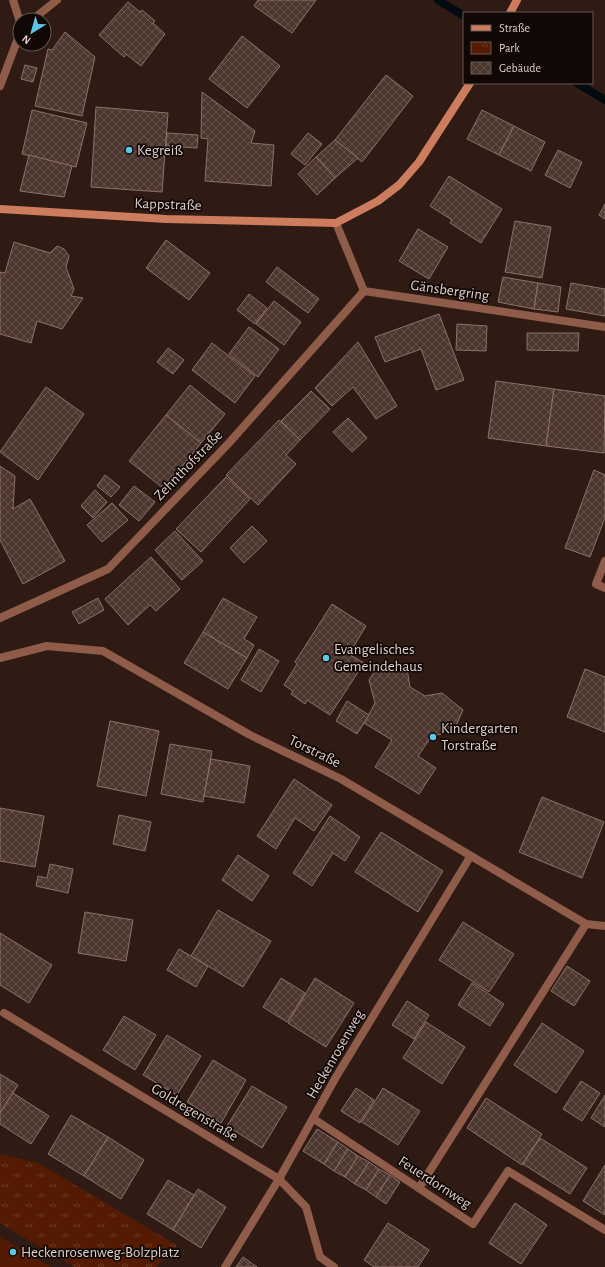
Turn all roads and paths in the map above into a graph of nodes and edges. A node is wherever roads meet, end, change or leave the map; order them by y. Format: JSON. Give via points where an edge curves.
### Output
{"nodes":[{"id":1,"x":13,"y":0,"type":"edge"},
{"id":2,"x":57,"y":0,"type":"edge"},
{"id":3,"x":517,"y":0,"type":"edge"},
{"id":4,"x":17,"y":12,"type":"edge"},
{"id":5,"x":42,"y":12,"type":"edge"},
{"id":6,"x":510,"y":12,"type":"edge"},
{"id":7,"x":13,"y":52,"type":"edge"},
{"id":8,"x":469,"y":84,"type":"edge"},
{"id":9,"x":0,"y":86,"type":"edge"},
{"id":10,"x":0,"y":209,"type":"edge"},
{"id":11,"x":336,"y":223,"type":"junction"},
{"id":12,"x":364,"y":291,"type":"junction"},
{"id":13,"x":605,"y":327,"type":"edge"},
{"id":14,"x":605,"y":561,"type":"edge"},
{"id":15,"x":605,"y":588,"type":"edge"},
{"id":16,"x":0,"y":618,"type":"edge"},
{"id":17,"x":0,"y":658,"type":"edge"},
{"id":18,"x":470,"y":857,"type":"junction"},
{"id":19,"x":586,"y":924,"type":"junction"},
{"id":20,"x":605,"y":926,"type":"edge"},
{"id":21,"x":4,"y":1013,"type":"dead end"},
{"id":22,"x":314,"y":1119,"type":"junction"},
{"id":23,"x":279,"y":1179,"type":"junction"},
{"id":24,"x":419,"y":1188,"type":"junction"},
{"id":25,"x":605,"y":1230,"type":"edge"},
{"id":26,"x":225,"y":1267,"type":"edge"},
{"id":27,"x":334,"y":1267,"type":"edge"}],
"edges":[{"from":1,"to":4,"type":"street"},
{"from":2,"to":5,"type":"street"},
{"from":3,"to":6,"type":"street"},
{"from":7,"to":9,"type":"street"},
{"from":8,"to":11,"type":"street","via":[[419,162],[399,185],[378,201]]},
{"from":10,"to":11,"type":"street","name":"Kappstraße","via":[[166,219]]},
{"from":11,"to":12,"type":"street"},
{"from":12,"to":13,"type":"street","name":"Gänsbergring"},
{"from":12,"to":16,"type":"street","name":"Zehnthofstraße","via":[[228,444],[108,569]]},
{"from":14,"to":15,"type":"street","via":[[596,584]]},
{"from":17,"to":18,"type":"street","name":"Torstraße","via":[[47,646],[103,651],[250,735],[341,779]]},
{"from":18,"to":19,"type":"street","name":"Torstraße"},
{"from":18,"to":22,"type":"street","name":"Heckenrosenweg","via":[[336,1077]]},
{"from":19,"to":20,"type":"street","name":"Torstraße"},
{"from":19,"to":24,"type":"street"},
{"from":21,"to":23,"type":"street","name":"Goldregenstraße"},
{"from":22,"to":23,"type":"street","name":"Heckenrosenweg"},
{"from":22,"to":24,"type":"street","name":"Feuerdornweg"},
{"from":23,"to":26,"type":"street","name":"Heckenrosenweg"},
{"from":23,"to":27,"type":"street","name":"Goldregenstraße","via":[[306,1206],[320,1257]]},
{"from":24,"to":25,"type":"street","name":"Feuerdornweg","via":[[473,1224],[508,1171]]}]}
